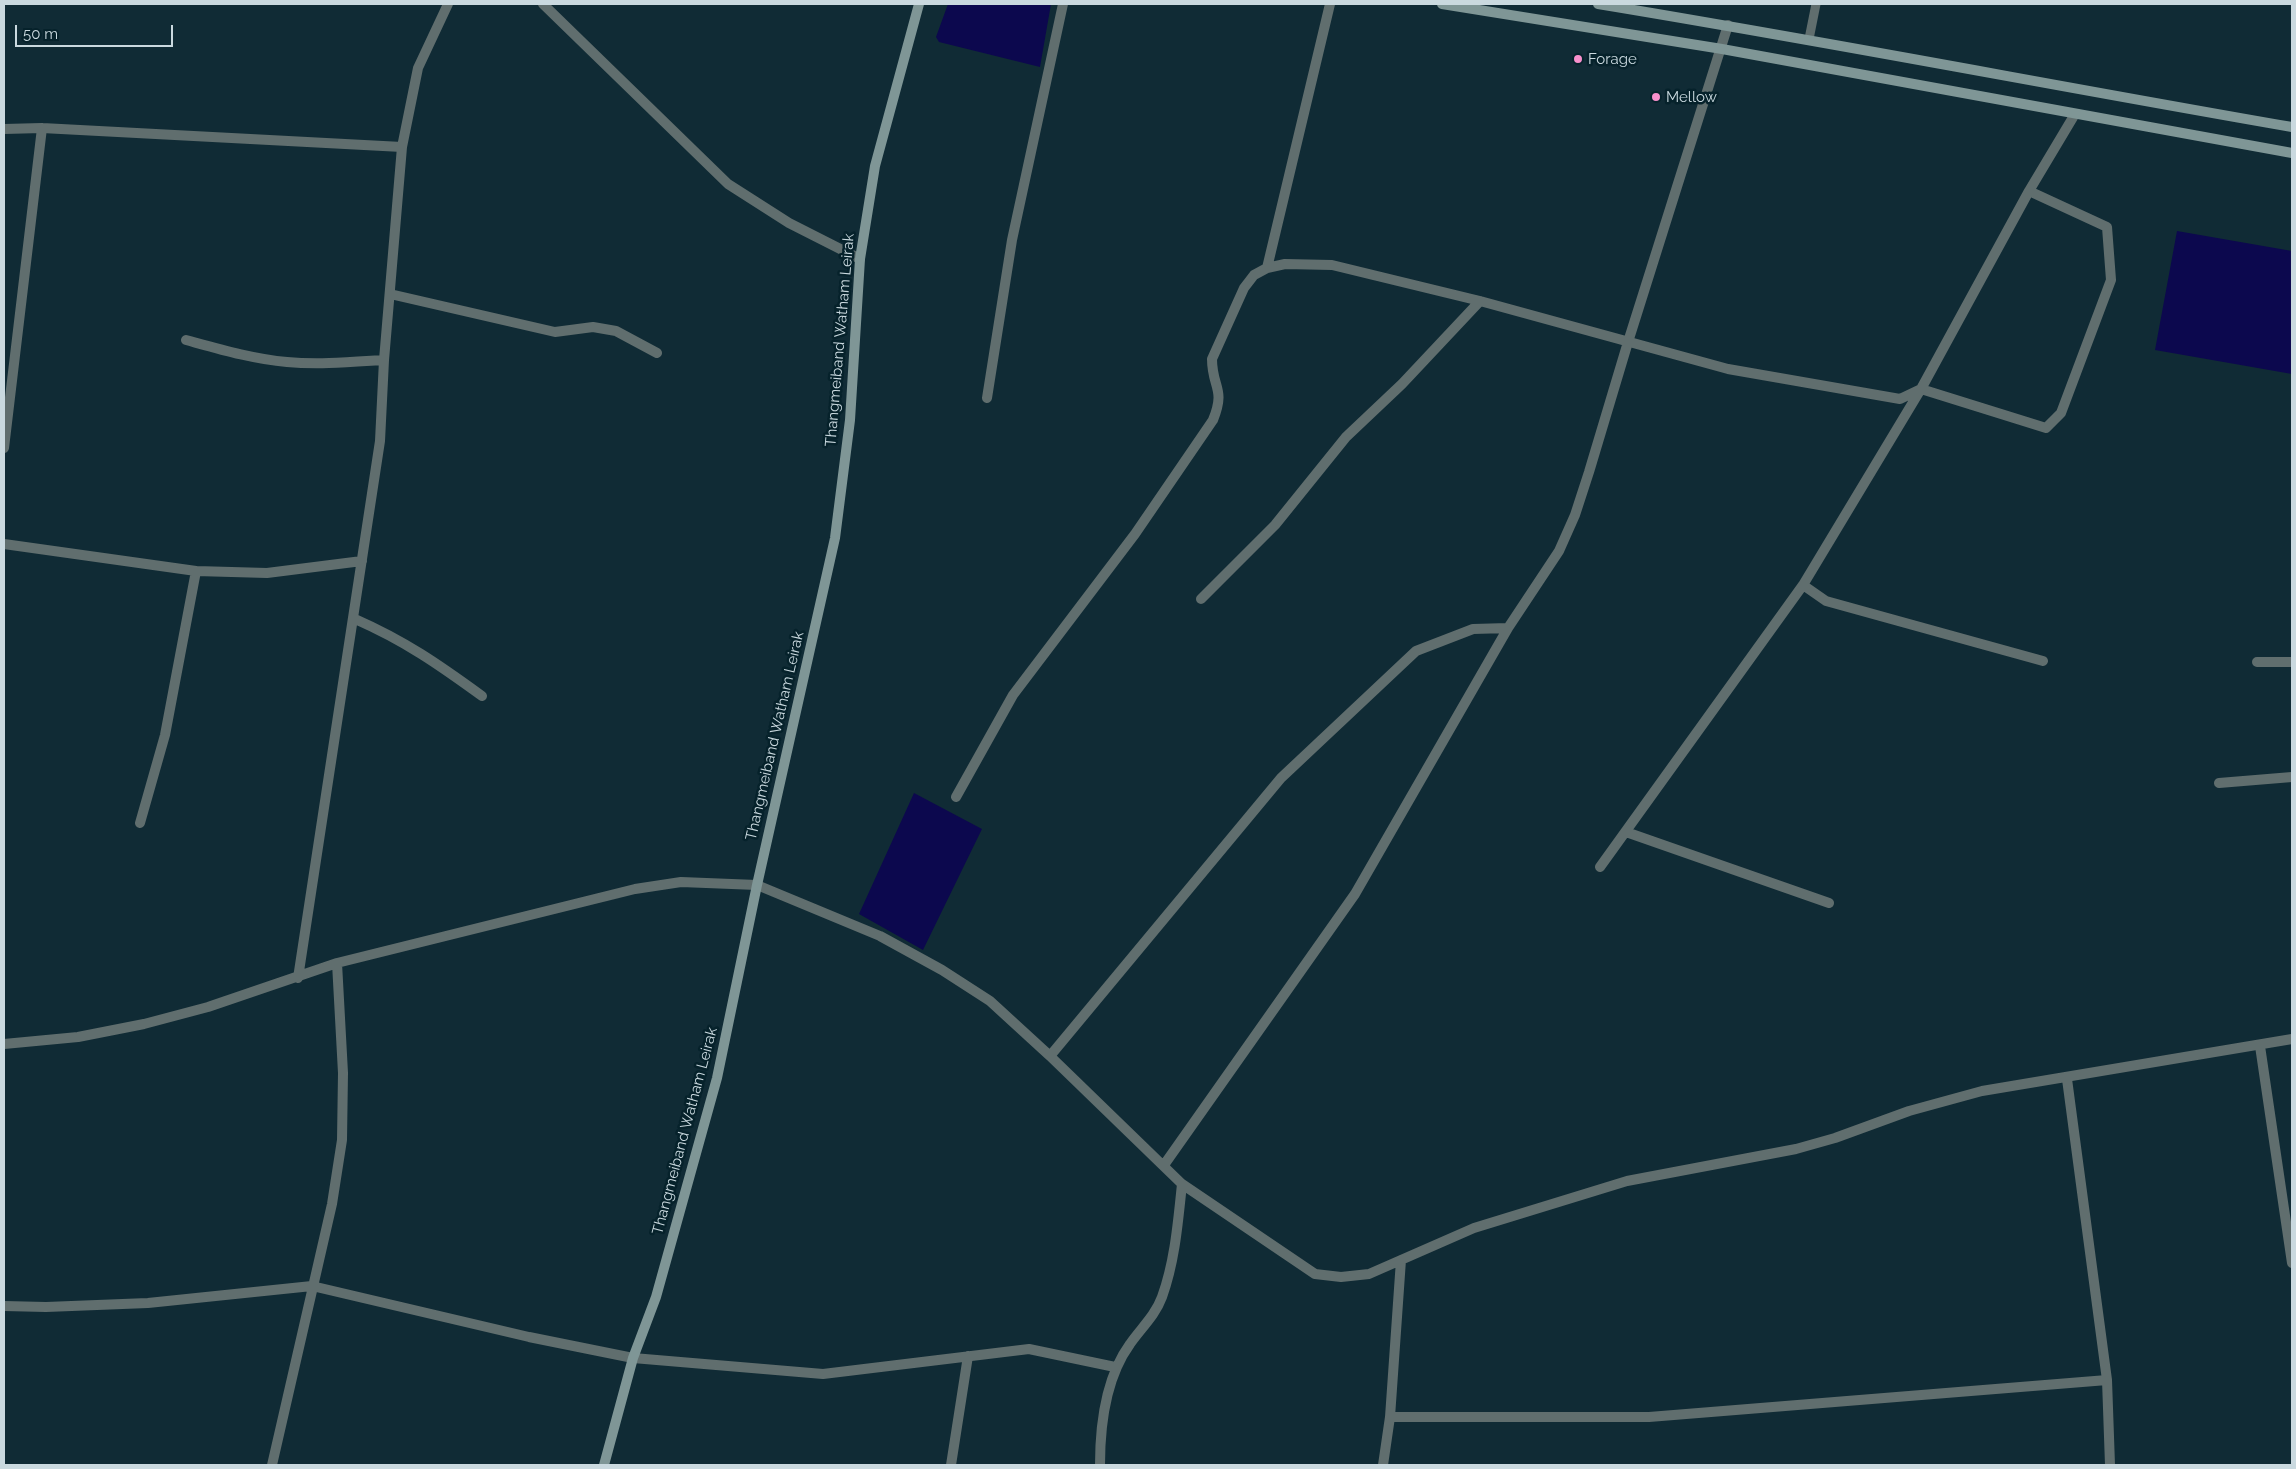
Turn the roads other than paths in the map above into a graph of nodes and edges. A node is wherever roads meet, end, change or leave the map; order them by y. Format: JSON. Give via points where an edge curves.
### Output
{"nodes":[{"id":1,"x":448,"y":4,"type":"edge"},
{"id":2,"x":542,"y":4,"type":"edge"},
{"id":3,"x":919,"y":4,"type":"edge"},
{"id":4,"x":1063,"y":4,"type":"edge"},
{"id":5,"x":1330,"y":4,"type":"edge"},
{"id":6,"x":1442,"y":4,"type":"edge"},
{"id":7,"x":1598,"y":4,"type":"edge"},
{"id":8,"x":1816,"y":4,"type":"edge"},
{"id":9,"x":1728,"y":25,"type":"junction"},
{"id":10,"x":1809,"y":39,"type":"junction"},
{"id":11,"x":1722,"y":49,"type":"junction"},
{"id":12,"x":2075,"y":114,"type":"junction"},
{"id":13,"x":2292,"y":127,"type":"edge"},
{"id":14,"x":4,"y":128,"type":"edge"},
{"id":15,"x":42,"y":128,"type":"junction"},
{"id":16,"x":402,"y":147,"type":"junction"},
{"id":17,"x":2292,"y":153,"type":"edge"},
{"id":18,"x":2029,"y":191,"type":"junction"},
{"id":19,"x":860,"y":259,"type":"junction"},
{"id":20,"x":1267,"y":268,"type":"junction"},
{"id":21,"x":390,"y":294,"type":"junction"},
{"id":22,"x":1480,"y":301,"type":"junction"},
{"id":23,"x":186,"y":340,"type":"dead end"},
{"id":24,"x":1628,"y":342,"type":"junction"},
{"id":25,"x":657,"y":353,"type":"dead end"},
{"id":26,"x":384,"y":360,"type":"junction"},
{"id":27,"x":1921,"y":389,"type":"junction"},
{"id":28,"x":988,"y":398,"type":"dead end"},
{"id":29,"x":4,"y":448,"type":"edge"},
{"id":30,"x":4,"y":544,"type":"edge"},
{"id":31,"x":362,"y":561,"type":"junction"},
{"id":32,"x":196,"y":572,"type":"junction"},
{"id":33,"x":1804,"y":584,"type":"junction"},
{"id":34,"x":1200,"y":598,"type":"dead end"},
{"id":35,"x":355,"y":619,"type":"junction"},
{"id":36,"x":1508,"y":628,"type":"junction"},
{"id":37,"x":2043,"y":661,"type":"dead end"},
{"id":38,"x":2257,"y":662,"type":"dead end"},
{"id":39,"x":2292,"y":662,"type":"edge"},
{"id":40,"x":482,"y":696,"type":"dead end"},
{"id":41,"x":2292,"y":777,"type":"edge"},
{"id":42,"x":2220,"y":783,"type":"dead end"},
{"id":43,"x":956,"y":797,"type":"dead end"},
{"id":44,"x":140,"y":823,"type":"dead end"},
{"id":45,"x":1626,"y":832,"type":"junction"},
{"id":46,"x":1600,"y":867,"type":"dead end"},
{"id":47,"x":757,"y":885,"type":"junction"},
{"id":48,"x":1829,"y":903,"type":"dead end"},
{"id":49,"x":338,"y":963,"type":"junction"},
{"id":50,"x":298,"y":978,"type":"junction"},
{"id":51,"x":2292,"y":1039,"type":"edge"},
{"id":52,"x":4,"y":1044,"type":"edge"},
{"id":53,"x":2260,"y":1046,"type":"junction"},
{"id":54,"x":1050,"y":1056,"type":"junction"},
{"id":55,"x":2067,"y":1079,"type":"junction"},
{"id":56,"x":1164,"y":1165,"type":"junction"},
{"id":57,"x":1182,"y":1184,"type":"junction"},
{"id":58,"x":1401,"y":1260,"type":"junction"},
{"id":59,"x":2292,"y":1263,"type":"edge"},
{"id":60,"x":312,"y":1286,"type":"junction"},
{"id":61,"x":4,"y":1306,"type":"edge"},
{"id":62,"x":968,"y":1356,"type":"junction"},
{"id":63,"x":633,"y":1358,"type":"junction"},
{"id":64,"x":1116,"y":1367,"type":"junction"},
{"id":65,"x":2107,"y":1380,"type":"junction"},
{"id":66,"x":1390,"y":1417,"type":"junction"},
{"id":67,"x":272,"y":1465,"type":"edge"},
{"id":68,"x":604,"y":1465,"type":"edge"},
{"id":69,"x":951,"y":1465,"type":"edge"},
{"id":70,"x":1100,"y":1465,"type":"edge"},
{"id":71,"x":1383,"y":1465,"type":"edge"},
{"id":72,"x":2110,"y":1465,"type":"edge"}],
"edges":[{"from":1,"to":16,"type":"street","via":[[418,68]]},
{"from":2,"to":19,"type":"street","via":[[728,184],[789,223]]},
{"from":3,"to":19,"type":"main road","name":"Thangmeiband Watham Leirak","via":[[875,166]]},
{"from":4,"to":28,"type":"street","via":[[1012,240]]},
{"from":5,"to":20,"type":"street"},
{"from":6,"to":11,"type":"main road"},
{"from":7,"to":9,"type":"main road"},
{"from":8,"to":10,"type":"lane"},
{"from":9,"to":10,"type":"main road"},
{"from":9,"to":11,"type":"street"},
{"from":10,"to":13,"type":"main road"},
{"from":11,"to":12,"type":"main road"},
{"from":11,"to":24,"type":"street"},
{"from":12,"to":17,"type":"main road"},
{"from":12,"to":18,"type":"street"},
{"from":14,"to":15,"type":"street"},
{"from":15,"to":16,"type":"street"},
{"from":15,"to":29,"type":"street"},
{"from":16,"to":21,"type":"street"},
{"from":18,"to":27,"type":"street"},
{"from":18,"to":27,"type":"street","via":[[2107,226],[2111,280],[2062,413],[2046,428]]},
{"from":19,"to":47,"type":"main road","name":"Thangmeiband Watham Leirak","via":[[850,420],[835,538]]},
{"from":20,"to":22,"type":"street","via":[[1285,264],[1332,265]]},
{"from":20,"to":43,"type":"street","via":[[1254,274],[1244,288],[1212,359],[1212,372],[1220,392],[1220,404],[1213,420],[1135,534],[1013,695]]},
{"from":21,"to":25,"type":"street","via":[[555,332],[593,327],[616,331]]},
{"from":21,"to":26,"type":"street"},
{"from":22,"to":24,"type":"street"},
{"from":22,"to":34,"type":"street","via":[[1402,384],[1346,436],[1275,525]]},
{"from":23,"to":26,"type":"street","via":[[238,354],[287,362]]},
{"from":24,"to":27,"type":"street","via":[[1728,369],[1883,397],[1900,399]]},
{"from":24,"to":36,"type":"street","via":[[1575,516],[1559,551]]},
{"from":26,"to":31,"type":"street","via":[[380,441]]},
{"from":27,"to":33,"type":"street"},
{"from":30,"to":32,"type":"street"},
{"from":31,"to":32,"type":"street","via":[[267,573]]},
{"from":31,"to":35,"type":"street"},
{"from":32,"to":44,"type":"street","via":[[165,735]]},
{"from":33,"to":37,"type":"street","via":[[1826,601]]},
{"from":33,"to":45,"type":"street"},
{"from":35,"to":40,"type":"street","via":[[419,651]]},
{"from":35,"to":50,"type":"street"},
{"from":36,"to":54,"type":"street","via":[[1472,629],[1416,651],[1409,657],[1281,778]]},
{"from":36,"to":56,"type":"street","via":[[1355,894]]},
{"from":38,"to":39,"type":"street"},
{"from":41,"to":42,"type":"street"},
{"from":45,"to":46,"type":"street"},
{"from":45,"to":48,"type":"street"},
{"from":47,"to":49,"type":"street","via":[[681,882],[635,889]]},
{"from":47,"to":54,"type":"street","via":[[880,936],[942,970],[990,1001]]},
{"from":47,"to":63,"type":"main road","name":"Thangmeiband Watham Leirak","via":[[717,1078],[656,1297]]},
{"from":49,"to":50,"type":"street"},
{"from":49,"to":60,"type":"street","via":[[343,1073],[342,1140],[332,1204]]},
{"from":50,"to":52,"type":"street","via":[[144,1024],[78,1037]]},
{"from":51,"to":53,"type":"street"},
{"from":53,"to":55,"type":"street"},
{"from":53,"to":59,"type":"street"},
{"from":54,"to":56,"type":"street"},
{"from":55,"to":58,"type":"street","via":[[1982,1092],[1909,1111],[1796,1149],[1627,1181],[1474,1228]]},
{"from":55,"to":65,"type":"street"},
{"from":56,"to":57,"type":"street"},
{"from":57,"to":58,"type":"street","via":[[1315,1274],[1341,1277],[1369,1274]]},
{"from":57,"to":64,"type":"street","via":[[1175,1244],[1162,1297],[1148,1324],[1130,1343]]},
{"from":58,"to":66,"type":"street"},
{"from":60,"to":61,"type":"street","via":[[148,1303]]},
{"from":60,"to":63,"type":"street","via":[[519,1335]]},
{"from":60,"to":67,"type":"street"},
{"from":62,"to":63,"type":"street","via":[[822,1374]]},
{"from":62,"to":64,"type":"street","via":[[1029,1349]]},
{"from":62,"to":69,"type":"street"},
{"from":63,"to":68,"type":"main road","name":"Thangmeiband Watham Leirak"},
{"from":64,"to":70,"type":"street","via":[[1104,1417]]},
{"from":65,"to":66,"type":"street","via":[[1649,1417]]},
{"from":65,"to":72,"type":"street"},
{"from":66,"to":71,"type":"street"}]}
